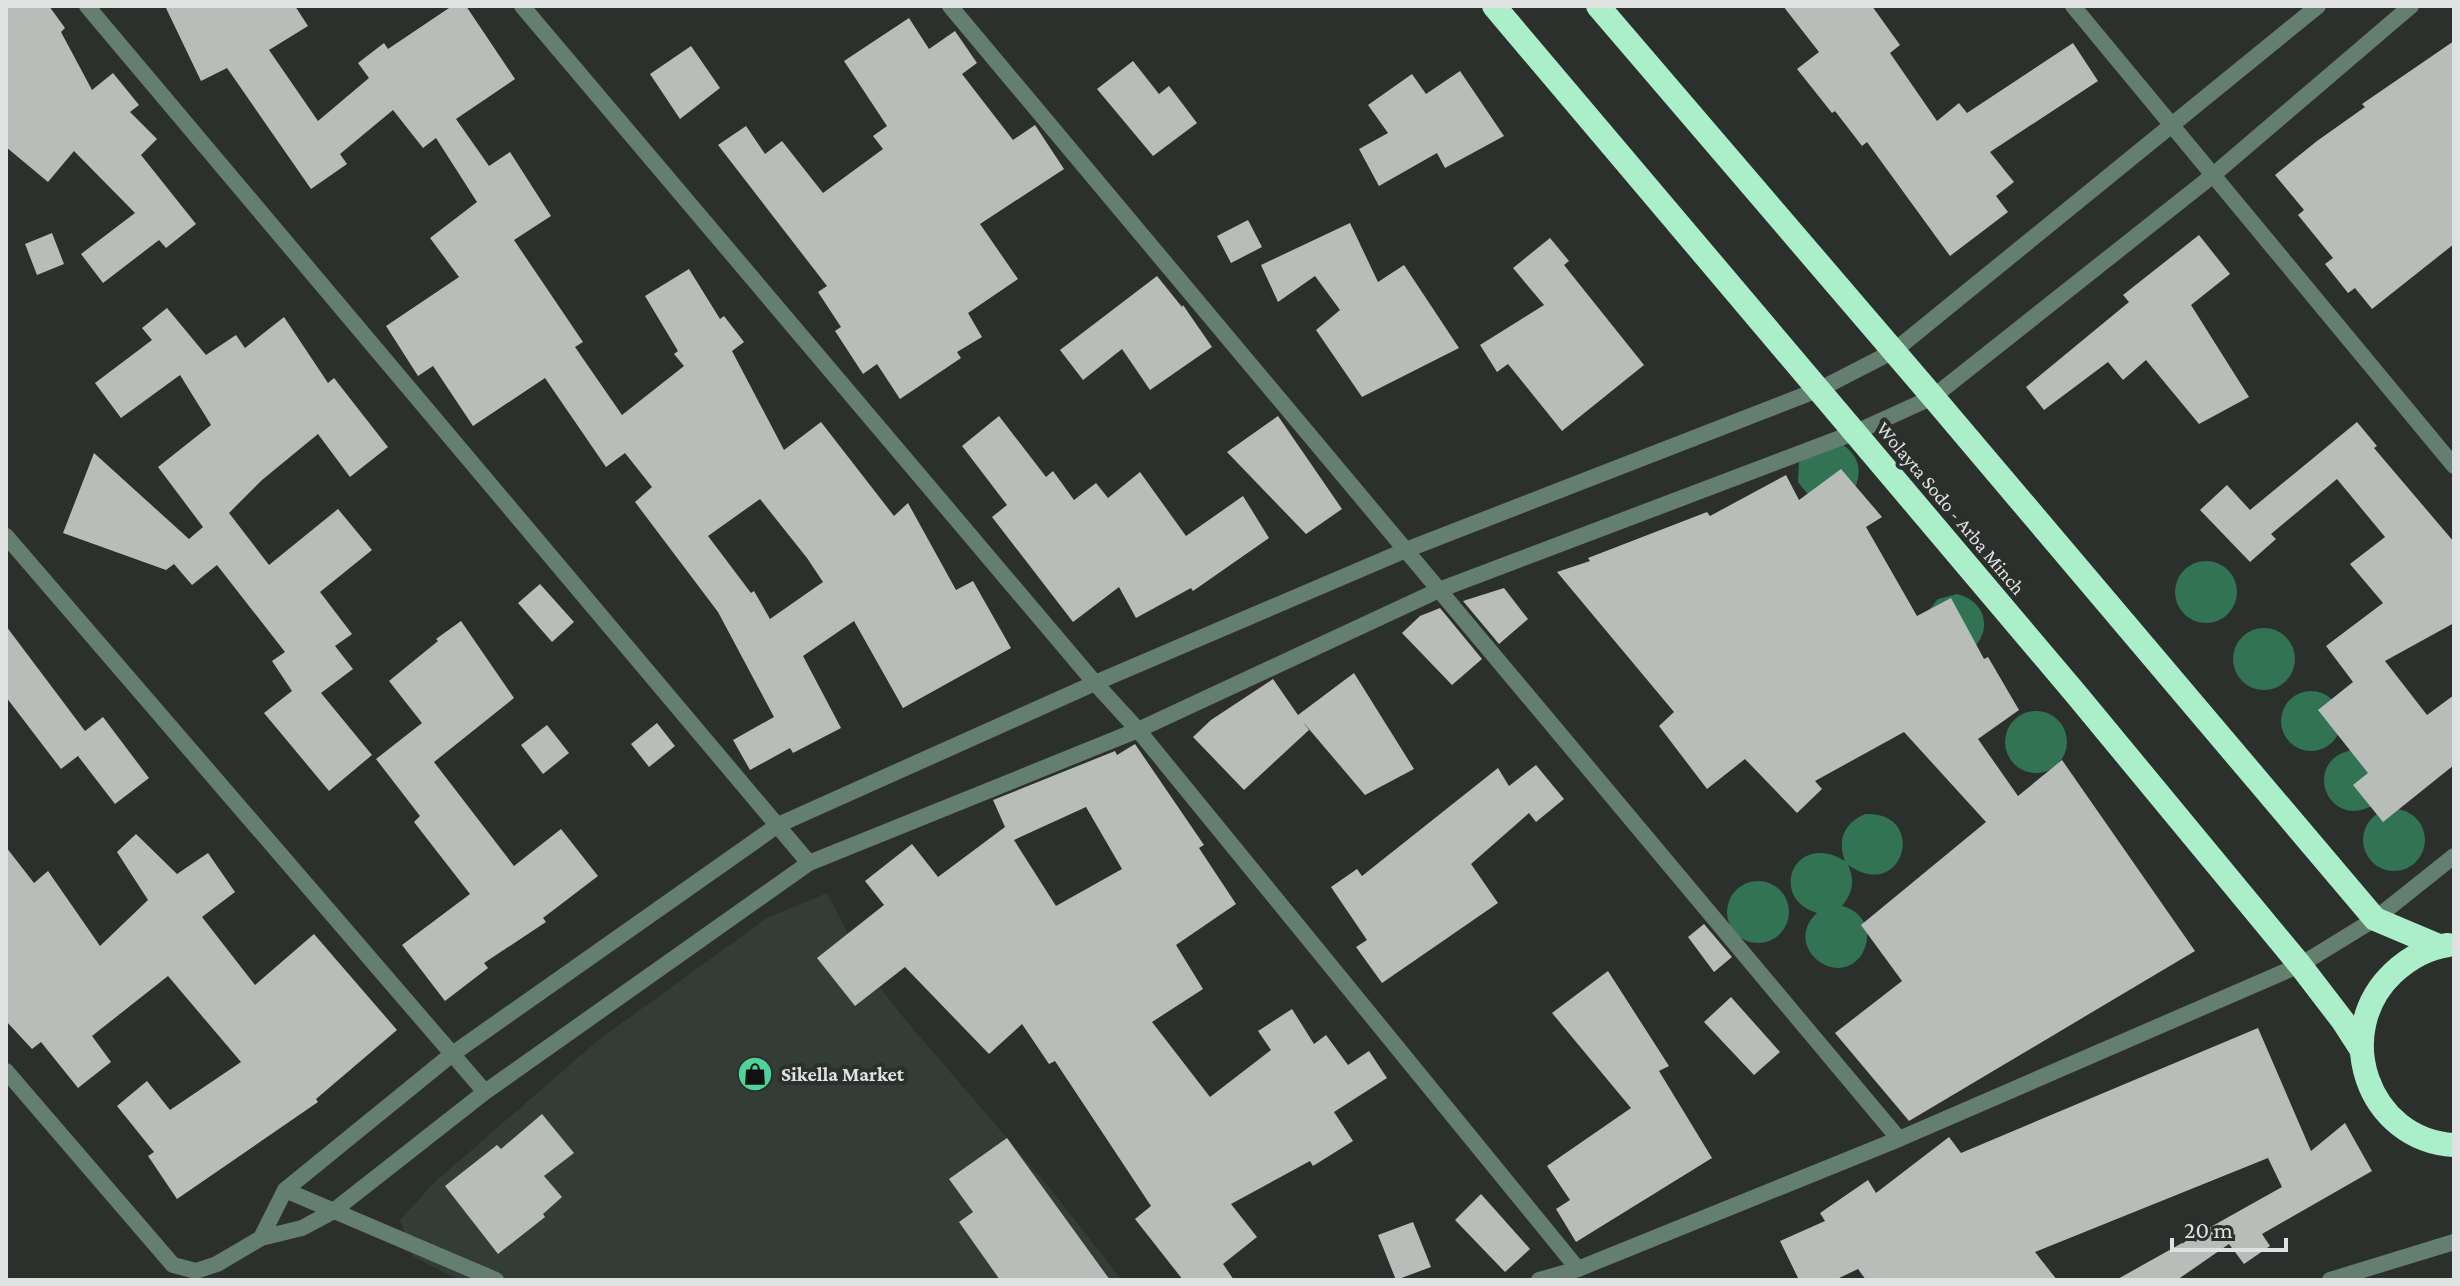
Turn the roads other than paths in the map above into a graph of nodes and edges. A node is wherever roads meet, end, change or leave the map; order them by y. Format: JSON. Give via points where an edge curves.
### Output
{"nodes":[{"id":1,"x":87,"y":6,"type":"edge"},
{"id":2,"x":522,"y":6,"type":"edge"},
{"id":3,"x":950,"y":6,"type":"edge"},
{"id":4,"x":1494,"y":6,"type":"edge"},
{"id":5,"x":1598,"y":6,"type":"edge"},
{"id":6,"x":2073,"y":6,"type":"edge"},
{"id":7,"x":2318,"y":6,"type":"edge"},
{"id":8,"x":2411,"y":6,"type":"edge"},
{"id":9,"x":2174,"y":125,"type":"junction"},
{"id":10,"x":2212,"y":176,"type":"junction"},
{"id":11,"x":1894,"y":351,"type":"junction"},
{"id":12,"x":1820,"y":389,"type":"junction"},
{"id":13,"x":1933,"y":397,"type":"junction"},
{"id":14,"x":1856,"y":432,"type":"junction"},
{"id":15,"x":2454,"y":466,"type":"edge"},
{"id":16,"x":6,"y":536,"type":"edge"},
{"id":17,"x":1406,"y":550,"type":"junction"},
{"id":18,"x":1439,"y":590,"type":"junction"},
{"id":19,"x":1095,"y":683,"type":"junction"},
{"id":20,"x":1138,"y":730,"type":"junction"},
{"id":21,"x":778,"y":825,"type":"junction"},
{"id":22,"x":2454,"y":856,"type":"edge"},
{"id":23,"x":809,"y":863,"type":"junction"},
{"id":24,"x":2375,"y":919,"type":"junction"},
{"id":25,"x":2446,"y":946,"type":"edge"},
{"id":26,"x":2300,"y":965,"type":"junction"},
{"id":27,"x":2361,"y":1049,"type":"junction"},
{"id":28,"x":451,"y":1055,"type":"junction"},
{"id":29,"x":6,"y":1071,"type":"edge"},
{"id":30,"x":485,"y":1092,"type":"junction"},
{"id":31,"x":1899,"y":1139,"type":"junction"},
{"id":32,"x":2454,"y":1145,"type":"edge"},
{"id":33,"x":285,"y":1190,"type":"junction"},
{"id":34,"x":332,"y":1212,"type":"junction"},
{"id":35,"x":261,"y":1238,"type":"junction"},
{"id":36,"x":2454,"y":1242,"type":"edge"},
{"id":37,"x":1578,"y":1269,"type":"junction"},
{"id":38,"x":496,"y":1280,"type":"edge"},
{"id":39,"x":1539,"y":1280,"type":"edge"},
{"id":40,"x":2330,"y":1280,"type":"edge"}],
"edges":[{"from":1,"to":21,"type":"street"},
{"from":2,"to":19,"type":"street"},
{"from":3,"to":17,"type":"street"},
{"from":4,"to":12,"type":"highway","name":"Wolayta Sodo - Arba Minch"},
{"from":5,"to":11,"type":"highway"},
{"from":6,"to":9,"type":"street"},
{"from":7,"to":9,"type":"street"},
{"from":8,"to":10,"type":"street"},
{"from":9,"to":10,"type":"street"},
{"from":9,"to":11,"type":"street"},
{"from":10,"to":13,"type":"street"},
{"from":10,"to":15,"type":"street"},
{"from":11,"to":12,"type":"street"},
{"from":11,"to":13,"type":"highway"},
{"from":12,"to":14,"type":"highway","name":"Wolayta Sodo - Arba Minch"},
{"from":12,"to":17,"type":"street"},
{"from":13,"to":14,"type":"street"},
{"from":13,"to":24,"type":"highway"},
{"from":14,"to":18,"type":"street"},
{"from":14,"to":26,"type":"highway","name":"Wolayta Sodo - Arba Minch"},
{"from":16,"to":28,"type":"street"},
{"from":17,"to":18,"type":"street"},
{"from":17,"to":19,"type":"street"},
{"from":18,"to":20,"type":"street"},
{"from":18,"to":31,"type":"street"},
{"from":19,"to":20,"type":"street"},
{"from":19,"to":21,"type":"street"},
{"from":20,"to":23,"type":"street"},
{"from":20,"to":37,"type":"street"},
{"from":21,"to":23,"type":"street"},
{"from":21,"to":28,"type":"street"},
{"from":22,"to":24,"type":"street"},
{"from":23,"to":30,"type":"street"},
{"from":24,"to":25,"type":"highway"},
{"from":24,"to":26,"type":"street"},
{"from":25,"to":27,"type":"highway","name":"Wolayta Sodo - Arba Minch","via":[[2407,960],[2382,984],[2365,1015]]},
{"from":26,"to":27,"type":"highway","name":"Wolayta Sodo - Arba Minch"},
{"from":26,"to":31,"type":"street"},
{"from":27,"to":32,"type":"highway","name":"Wolayta Sodo - Arba Minch","via":[[2371,1088],[2395,1120],[2429,1140]]},
{"from":28,"to":30,"type":"street"},
{"from":28,"to":33,"type":"street"},
{"from":29,"to":35,"type":"street","via":[[173,1265],[196,1271]]},
{"from":30,"to":34,"type":"street"},
{"from":31,"to":37,"type":"street"},
{"from":33,"to":34,"type":"street"},
{"from":33,"to":35,"type":"street"},
{"from":34,"to":35,"type":"street","via":[[302,1228]]},
{"from":34,"to":38,"type":"street"},
{"from":36,"to":40,"type":"street"},
{"from":37,"to":39,"type":"street"}]}
